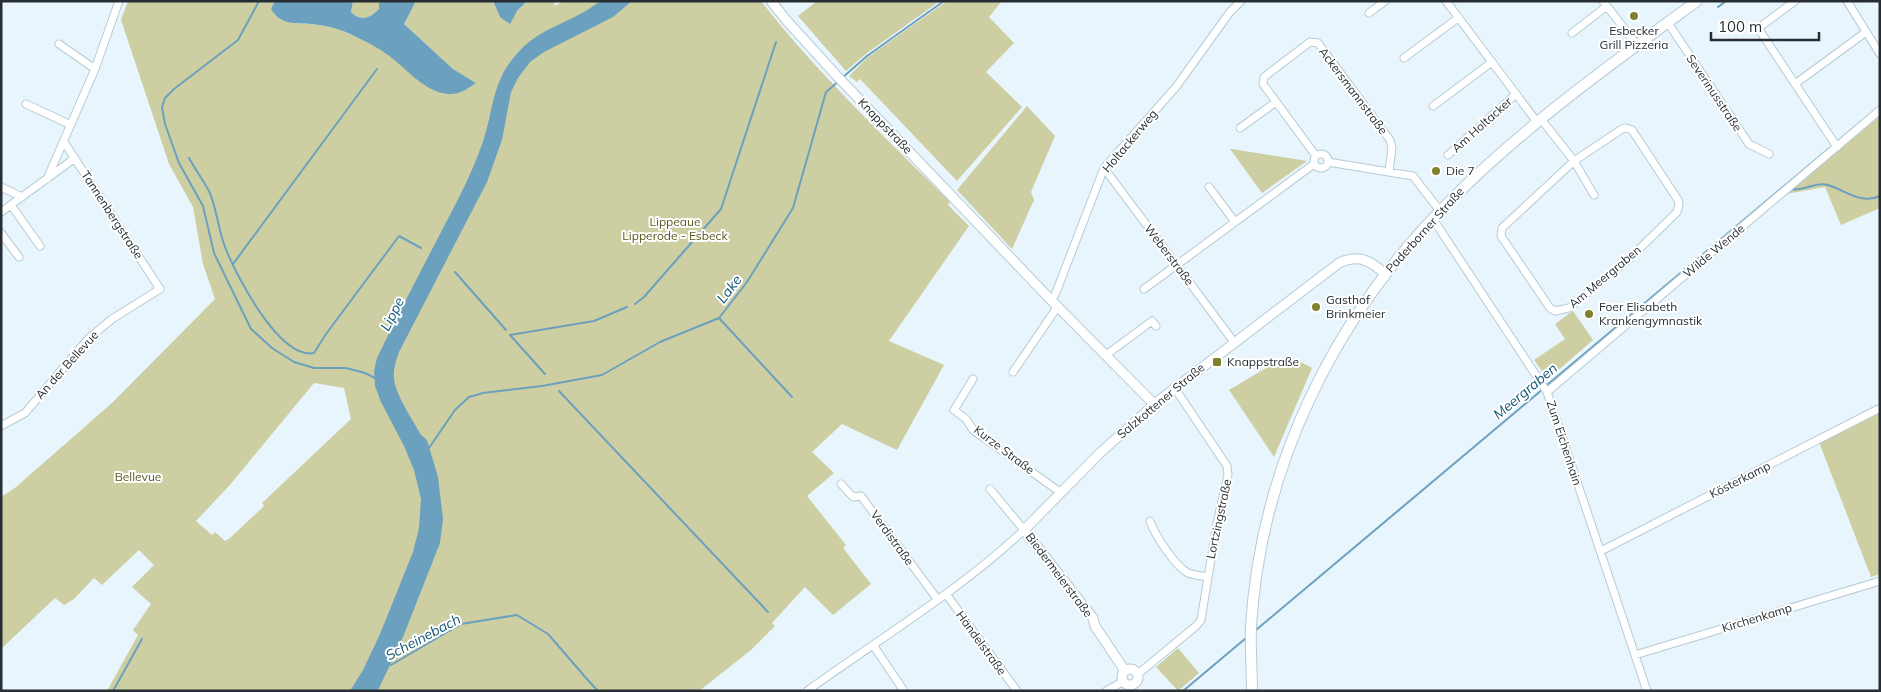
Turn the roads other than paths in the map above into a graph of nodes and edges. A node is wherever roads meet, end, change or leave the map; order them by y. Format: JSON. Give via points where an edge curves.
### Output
{"nodes":[{"id":1,"x":119,"y":1,"type":"edge"},
{"id":2,"x":772,"y":1,"type":"edge"},
{"id":3,"x":1241,"y":1,"type":"edge"},
{"id":4,"x":1385,"y":1,"type":"edge"},
{"id":5,"x":1446,"y":1,"type":"edge"},
{"id":6,"x":1697,"y":1,"type":"edge"},
{"id":7,"x":1794,"y":1,"type":"edge"},
{"id":8,"x":1847,"y":1,"type":"edge"},
{"id":9,"x":1605,"y":4,"type":"edge"},
{"id":10,"x":1369,"y":13,"type":"dead end"},
{"id":11,"x":1458,"y":18,"type":"junction"},
{"id":12,"x":1668,"y":22,"type":"junction"},
{"id":13,"x":1866,"y":32,"type":"junction"},
{"id":14,"x":1572,"y":33,"type":"dead end"},
{"id":15,"x":60,"y":44,"type":"dead end"},
{"id":16,"x":1637,"y":46,"type":"junction"},
{"id":17,"x":1880,"y":54,"type":"edge"},
{"id":18,"x":1404,"y":58,"type":"dead end"},
{"id":19,"x":1492,"y":62,"type":"junction"},
{"id":20,"x":95,"y":69,"type":"junction"},
{"id":21,"x":1795,"y":84,"type":"junction"},
{"id":22,"x":1516,"y":94,"type":"junction"},
{"id":23,"x":1276,"y":102,"type":"junction"},
{"id":24,"x":26,"y":104,"type":"dead end"},
{"id":25,"x":1434,"y":106,"type":"dead end"},
{"id":26,"x":1880,"y":110,"type":"edge"},
{"id":27,"x":1539,"y":120,"type":"junction"},
{"id":28,"x":71,"y":125,"type":"junction"},
{"id":29,"x":1240,"y":128,"type":"dead end"},
{"id":30,"x":64,"y":142,"type":"junction"},
{"id":31,"x":1837,"y":146,"type":"junction"},
{"id":32,"x":1769,"y":154,"type":"dead end"},
{"id":33,"x":1316,"y":156,"type":"junction"},
{"id":34,"x":1448,"y":156,"type":"dead end"},
{"id":35,"x":75,"y":158,"type":"junction"},
{"id":36,"x":1328,"y":162,"type":"junction"},
{"id":37,"x":1574,"y":162,"type":"junction"},
{"id":38,"x":1314,"y":164,"type":"junction"},
{"id":39,"x":1104,"y":168,"type":"junction"},
{"id":40,"x":1389,"y":172,"type":"junction"},
{"id":41,"x":47,"y":179,"type":"junction"},
{"id":42,"x":1,"y":187,"type":"edge"},
{"id":43,"x":1210,"y":187,"type":"dead end"},
{"id":44,"x":1594,"y":195,"type":"dead end"},
{"id":45,"x":22,"y":197,"type":"junction"},
{"id":46,"x":11,"y":205,"type":"junction"},
{"id":47,"x":1440,"y":211,"type":"junction"},
{"id":48,"x":1,"y":212,"type":"edge"},
{"id":49,"x":1432,"y":219,"type":"junction"},
{"id":50,"x":1235,"y":222,"type":"junction"},
{"id":51,"x":1,"y":233,"type":"edge"},
{"id":52,"x":40,"y":246,"type":"dead end"},
{"id":53,"x":19,"y":256,"type":"dead end"},
{"id":54,"x":1177,"y":265,"type":"junction"},
{"id":55,"x":1385,"y":274,"type":"junction"},
{"id":56,"x":160,"y":289,"type":"joint"},
{"id":57,"x":1144,"y":289,"type":"dead end"},
{"id":58,"x":1050,"y":299,"type":"junction"},
{"id":59,"x":1058,"y":306,"type":"junction"},
{"id":60,"x":1156,"y":326,"type":"dead end"},
{"id":61,"x":1234,"y":342,"type":"junction"},
{"id":62,"x":1106,"y":355,"type":"junction"},
{"id":63,"x":1012,"y":372,"type":"dead end"},
{"id":64,"x":973,"y":379,"type":"dead end"},
{"id":65,"x":1174,"y":388,"type":"junction"},
{"id":66,"x":1547,"y":392,"type":"junction"},
{"id":67,"x":1154,"y":404,"type":"junction"},
{"id":68,"x":1880,"y":408,"type":"edge"},
{"id":69,"x":1,"y":426,"type":"edge"},
{"id":70,"x":841,"y":484,"type":"dead end"},
{"id":71,"x":990,"y":489,"type":"dead end"},
{"id":72,"x":1060,"y":492,"type":"junction"},
{"id":73,"x":1150,"y":521,"type":"dead end"},
{"id":74,"x":1024,"y":530,"type":"junction"},
{"id":75,"x":1601,"y":551,"type":"junction"},
{"id":76,"x":1208,"y":577,"type":"junction"},
{"id":77,"x":1880,"y":581,"type":"edge"},
{"id":78,"x":946,"y":594,"type":"junction"},
{"id":79,"x":938,"y":600,"type":"junction"},
{"id":80,"x":873,"y":645,"type":"junction"},
{"id":81,"x":1635,"y":655,"type":"junction"},
{"id":82,"x":1125,"y":671,"type":"junction"},
{"id":83,"x":1136,"y":679,"type":"junction"},
{"id":84,"x":1124,"y":681,"type":"junction"},
{"id":85,"x":807,"y":691,"type":"edge"},
{"id":86,"x":904,"y":691,"type":"edge"},
{"id":87,"x":1017,"y":691,"type":"edge"},
{"id":88,"x":1106,"y":691,"type":"edge"},
{"id":89,"x":1141,"y":691,"type":"edge"},
{"id":90,"x":1252,"y":691,"type":"edge"},
{"id":91,"x":1647,"y":691,"type":"edge"}],
"edges":[{"from":1,"to":20,"type":"street"},
{"from":2,"to":58,"type":"street","name":"Knappstraße","via":[[786,21],[841,80]]},
{"from":3,"to":39,"type":"street","name":"Holtackerweg","via":[[1176,87]]},
{"from":4,"to":10,"type":"street"},
{"from":5,"to":11,"type":"street","name":"Am Holtacker"},
{"from":6,"to":12,"type":"main road","name":"Paderborner Straße"},
{"from":7,"to":21,"type":"street","via":[[1760,27],[1760,31]]},
{"from":8,"to":13,"type":"street"},
{"from":9,"to":14,"type":"street"},
{"from":9,"to":16,"type":"street"},
{"from":11,"to":18,"type":"street"},
{"from":11,"to":19,"type":"street","name":"Am Holtacker"},
{"from":12,"to":16,"type":"main road","name":"Paderborner Straße"},
{"from":12,"to":32,"type":"street","name":"Severinusstraße","via":[[1749,144]]},
{"from":13,"to":17,"type":"street"},
{"from":13,"to":21,"type":"street"},
{"from":15,"to":20,"type":"street"},
{"from":16,"to":27,"type":"main road","name":"Paderborner Straße"},
{"from":19,"to":22,"type":"street","name":"Am Holtacker"},
{"from":19,"to":25,"type":"street"},
{"from":20,"to":28,"type":"street"},
{"from":21,"to":31,"type":"street"},
{"from":22,"to":27,"type":"street","name":"Am Holtacker"},
{"from":22,"to":34,"type":"street","name":"Am Holtacker"},
{"from":23,"to":29,"type":"street"},
{"from":23,"to":33,"type":"street","name":"Ackersmannstraße"},
{"from":23,"to":40,"type":"street","name":"Ackersmannstraße","via":[[1263,84],[1264,77],[1310,42],[1318,43],[1390,140]]},
{"from":24,"to":28,"type":"street"},
{"from":26,"to":31,"type":"street","name":"Wilde Wende"},
{"from":27,"to":37,"type":"street"},
{"from":27,"to":47,"type":"main road","name":"Paderborner Straße"},
{"from":28,"to":30,"type":"street"},
{"from":30,"to":35,"type":"street","name":"Tannenbergstraße"},
{"from":30,"to":41,"type":"street"},
{"from":31,"to":66,"type":"street","name":"Wilde Wende"},
{"from":33,"to":36,"type":"street","name":"Ackersmannstraße","via":[[1325,154]]},
{"from":33,"to":38,"type":"street"},
{"from":35,"to":41,"type":"street"},
{"from":35,"to":56,"type":"street","name":"Tannenbergstraße"},
{"from":36,"to":38,"type":"street","name":"Ackersmannstraße","via":[[1323,168]]},
{"from":36,"to":40,"type":"street","name":"Ackersmannstraße"},
{"from":37,"to":37,"type":"street","name":"Am Meergraben","via":[[1622,129],[1632,130],[1679,205],[1678,212],[1628,260],[1569,308],[1555,311],[1500,232]]},
{"from":37,"to":44,"type":"street"},
{"from":38,"to":50,"type":"street","name":"Ackersmannstraße"},
{"from":39,"to":54,"type":"street","name":"Weberstraße"},
{"from":39,"to":58,"type":"street","name":"Holtackerweg","via":[[1055,294]]},
{"from":40,"to":47,"type":"street","name":"Ackersmannstraße","via":[[1413,176]]},
{"from":41,"to":45,"type":"street"},
{"from":42,"to":45,"type":"street"},
{"from":43,"to":50,"type":"street"},
{"from":45,"to":46,"type":"street"},
{"from":46,"to":48,"type":"street"},
{"from":46,"to":52,"type":"street"},
{"from":47,"to":49,"type":"main road","name":"Paderborner Straße"},
{"from":49,"to":55,"type":"main road","name":"Paderborner Straße"},
{"from":49,"to":66,"type":"street","name":"Zum Eichenhain"},
{"from":50,"to":54,"type":"street","name":"Ackersmannstraße"},
{"from":51,"to":53,"type":"street"},
{"from":54,"to":57,"type":"street","name":"Ackersmannstraße"},
{"from":54,"to":61,"type":"street","name":"Weberstraße"},
{"from":55,"to":61,"type":"street","name":"Salzkottener Straße","via":[[1372,263],[1349,258]]},
{"from":55,"to":90,"type":"main road","name":"Paderborner Straße","via":[[1353,318],[1330,358],[1302,414],[1283,464],[1262,545],[1255,588],[1251,626]]},
{"from":56,"to":69,"type":"street","name":"An der Bellevue","via":[[112,319],[88,339],[25,413]]},
{"from":58,"to":59,"type":"street","name":"Knappstraße"},
{"from":59,"to":62,"type":"street","name":"Knappstraße"},
{"from":59,"to":63,"type":"street"},
{"from":60,"to":62,"type":"street","via":[[1152,321]]},
{"from":61,"to":65,"type":"street","name":"Salzkottener Straße"},
{"from":62,"to":67,"type":"street","name":"Knappstraße"},
{"from":64,"to":72,"type":"street","name":"Kurze Straße","via":[[954,410],[966,419],[973,430]]},
{"from":65,"to":67,"type":"street","name":"Salzkottener Straße"},
{"from":65,"to":76,"type":"street","name":"Lortzingstraße","via":[[1229,470]]},
{"from":66,"to":75,"type":"street","name":"Zum Eichenhain"},
{"from":67,"to":72,"type":"street","name":"Salzkottener Straße"},
{"from":68,"to":75,"type":"street","name":"Kösterkamp"},
{"from":70,"to":79,"type":"street","name":"Verdistraße","via":[[853,497],[861,496]]},
{"from":71,"to":74,"type":"street"},
{"from":72,"to":74,"type":"street","name":"Salzkottener Straße"},
{"from":73,"to":76,"type":"street","name":"Lortzingstraße","via":[[1155,534],[1180,566],[1188,573]]},
{"from":74,"to":78,"type":"street","name":"Salzkottener Straße"},
{"from":74,"to":82,"type":"street","name":"Biedermeierstraße","via":[[1093,618]]},
{"from":75,"to":81,"type":"street","name":"Zum Eichenhain"},
{"from":76,"to":83,"type":"street","name":"Lortzingstraße","via":[[1203,612],[1196,626]]},
{"from":77,"to":81,"type":"street","name":"Kirchenkamp"},
{"from":78,"to":79,"type":"street","name":"Salzkottener Straße"},
{"from":78,"to":87,"type":"street","name":"Händelstraße"},
{"from":79,"to":80,"type":"street","name":"Salzkottener Straße"},
{"from":80,"to":85,"type":"street","name":"Salzkottener Straße"},
{"from":80,"to":86,"type":"street"},
{"from":81,"to":91,"type":"street","name":"Zum Eichenhain"},
{"from":82,"to":83,"type":"street","via":[[1132,669]]},
{"from":82,"to":84,"type":"street"},
{"from":83,"to":84,"type":"street","via":[[1129,685]]},
{"from":83,"to":89,"type":"street"},
{"from":84,"to":88,"type":"street"}]}
